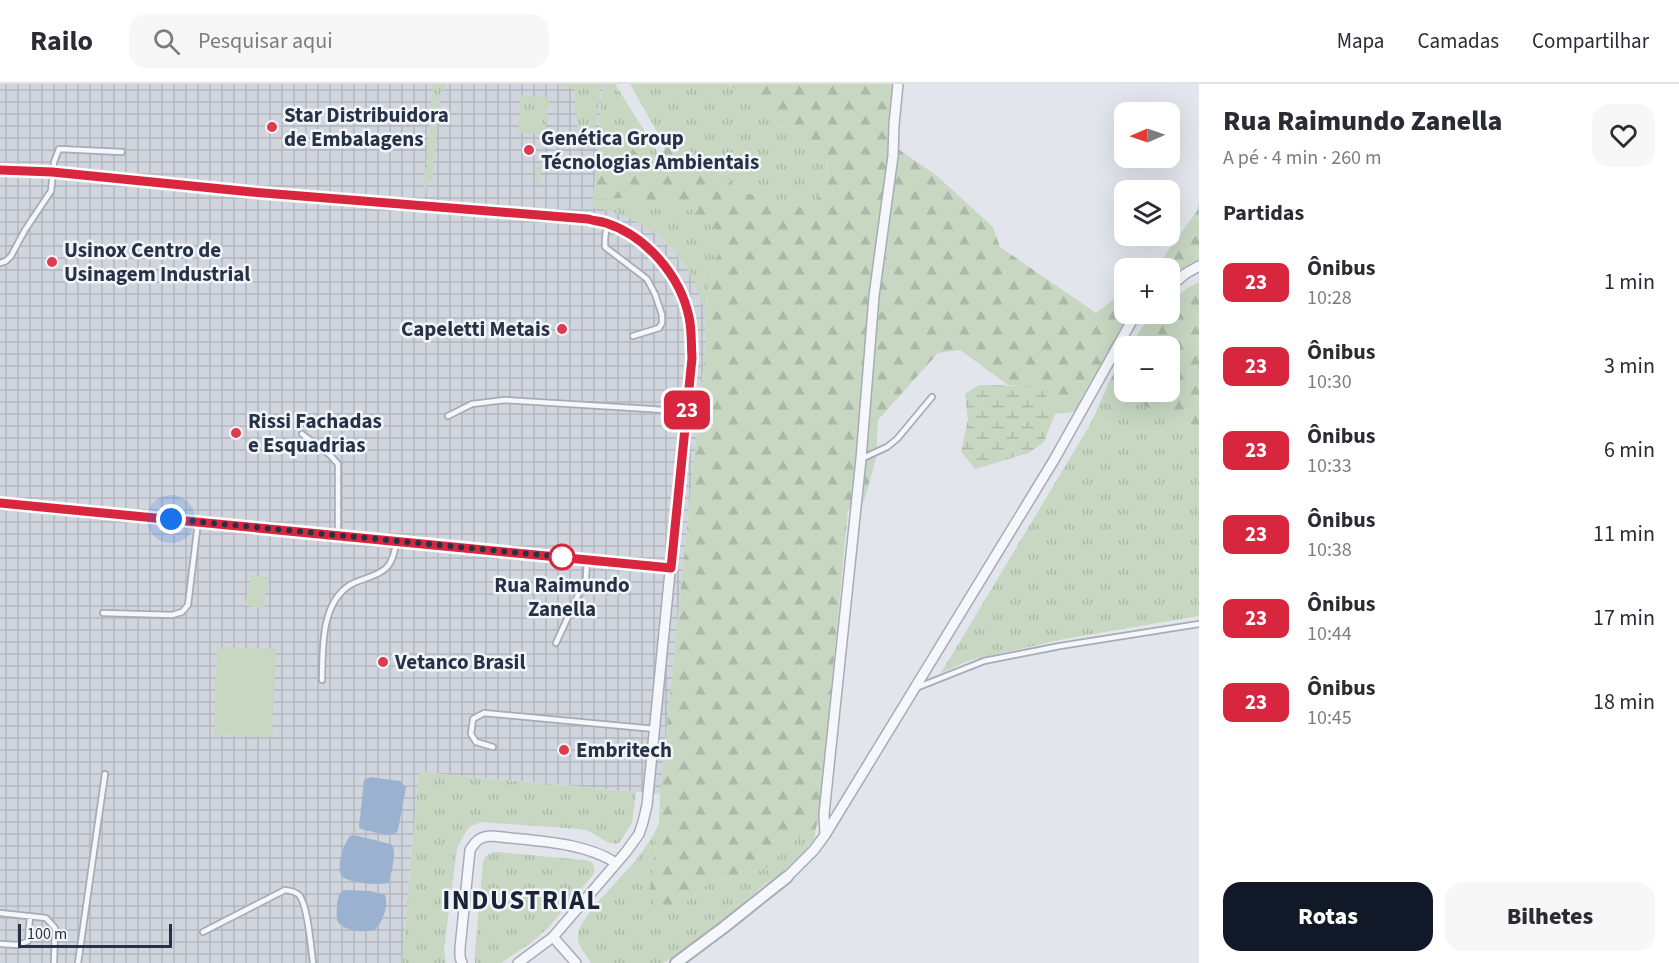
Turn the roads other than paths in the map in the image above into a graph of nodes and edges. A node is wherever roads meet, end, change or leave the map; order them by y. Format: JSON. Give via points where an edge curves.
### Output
{"nodes":[{"id":1,"x":898,"y":84,"type":"edge"},
{"id":2,"x":122,"y":152,"type":"dead end"},
{"id":3,"x":0,"y":170,"type":"edge"},
{"id":4,"x":52,"y":172,"type":"junction"},
{"id":5,"x":607,"y":223,"type":"junction"},
{"id":6,"x":0,"y":263,"type":"edge"},
{"id":7,"x":1199,"y":267,"type":"edge"},
{"id":8,"x":1180,"y":278,"type":"edge"},
{"id":9,"x":1130,"y":324,"type":"edge"},
{"id":10,"x":633,"y":336,"type":"dead end"},
{"id":11,"x":932,"y":397,"type":"dead end"},
{"id":12,"x":686,"y":412,"type":"junction"},
{"id":13,"x":448,"y":416,"type":"dead end"},
{"id":14,"x":302,"y":434,"type":"dead end"},
{"id":15,"x":861,"y":459,"type":"junction"},
{"id":16,"x":0,"y":504,"type":"edge"},
{"id":17,"x":198,"y":522,"type":"junction"},
{"id":18,"x":338,"y":535,"type":"junction"},
{"id":19,"x":397,"y":541,"type":"junction"},
{"id":20,"x":587,"y":559,"type":"junction"},
{"id":21,"x":671,"y":568,"type":"junction"},
{"id":22,"x":103,"y":614,"type":"dead end"},
{"id":23,"x":1199,"y":624,"type":"edge"},
{"id":24,"x":556,"y":643,"type":"dead end"},
{"id":25,"x":322,"y":680,"type":"dead end"},
{"id":26,"x":914,"y":689,"type":"junction"},
{"id":27,"x":655,"y":729,"type":"junction"},
{"id":28,"x":493,"y":747,"type":"dead end"},
{"id":29,"x":105,"y":774,"type":"dead end"},
{"id":30,"x":825,"y":835,"type":"junction"},
{"id":31,"x":616,"y":863,"type":"junction"},
{"id":32,"x":787,"y":878,"type":"joint"},
{"id":33,"x":0,"y":913,"type":"edge"},
{"id":34,"x":30,"y":916,"type":"junction"},
{"id":35,"x":203,"y":932,"type":"dead end"},
{"id":36,"x":554,"y":937,"type":"junction"},
{"id":37,"x":0,"y":944,"type":"edge"},
{"id":38,"x":54,"y":963,"type":"edge"},
{"id":39,"x":78,"y":963,"type":"edge"},
{"id":40,"x":313,"y":963,"type":"edge"},
{"id":41,"x":462,"y":963,"type":"edge"},
{"id":42,"x":518,"y":963,"type":"edge"},
{"id":43,"x":576,"y":963,"type":"edge"},
{"id":44,"x":676,"y":963,"type":"edge"}],
"edges":[{"from":1,"to":15,"type":"street","via":[[893,156],[874,296]]},
{"from":2,"to":4,"type":"lane","via":[[59,149]]},
{"from":3,"to":4,"type":"street"},
{"from":4,"to":5,"type":"street"},
{"from":4,"to":6,"type":"lane","via":[[51,191],[11,256]]},
{"from":5,"to":10,"type":"lane","via":[[605,247],[647,279],[662,315],[659,328]]},
{"from":5,"to":12,"type":"street","via":[[634,237],[656,255],[682,297],[688,315],[692,358]]},
{"from":7,"to":8,"type":"street"},
{"from":9,"to":26,"type":"street"},
{"from":11,"to":15,"type":"lane","via":[[897,439]]},
{"from":12,"to":13,"type":"lane","via":[[505,400],[472,404]]},
{"from":12,"to":21,"type":"street"},
{"from":14,"to":18,"type":"lane","via":[[338,464]]},
{"from":15,"to":30,"type":"street"},
{"from":16,"to":17,"type":"street"},
{"from":17,"to":18,"type":"street"},
{"from":17,"to":22,"type":"lane","via":[[188,605],[182,612]]},
{"from":18,"to":19,"type":"street"},
{"from":19,"to":20,"type":"street"},
{"from":19,"to":25,"type":"lane","via":[[387,569],[349,586],[334,602],[323,634]]},
{"from":20,"to":21,"type":"street"},
{"from":20,"to":24,"type":"lane","via":[[586,578]]},
{"from":21,"to":27,"type":"street"},
{"from":23,"to":26,"type":"lane","via":[[984,660]]},
{"from":26,"to":30,"type":"street"},
{"from":27,"to":28,"type":"lane","via":[[484,713],[474,719],[471,734],[476,742]]},
{"from":27,"to":31,"type":"street","via":[[644,822]]},
{"from":29,"to":39,"type":"lane"},
{"from":30,"to":32,"type":"street"},
{"from":31,"to":36,"type":"street"},
{"from":31,"to":41,"type":"street","via":[[584,848],[493,836],[479,839],[470,850],[460,948]]},
{"from":32,"to":44,"type":"street"},
{"from":33,"to":34,"type":"lane"},
{"from":34,"to":37,"type":"lane","via":[[28,941],[20,945]]},
{"from":34,"to":38,"type":"lane","via":[[46,918],[55,928]]},
{"from":35,"to":40,"type":"lane","via":[[285,890],[294,892],[305,905]]},
{"from":36,"to":42,"type":"street"},
{"from":36,"to":43,"type":"street"}]}
